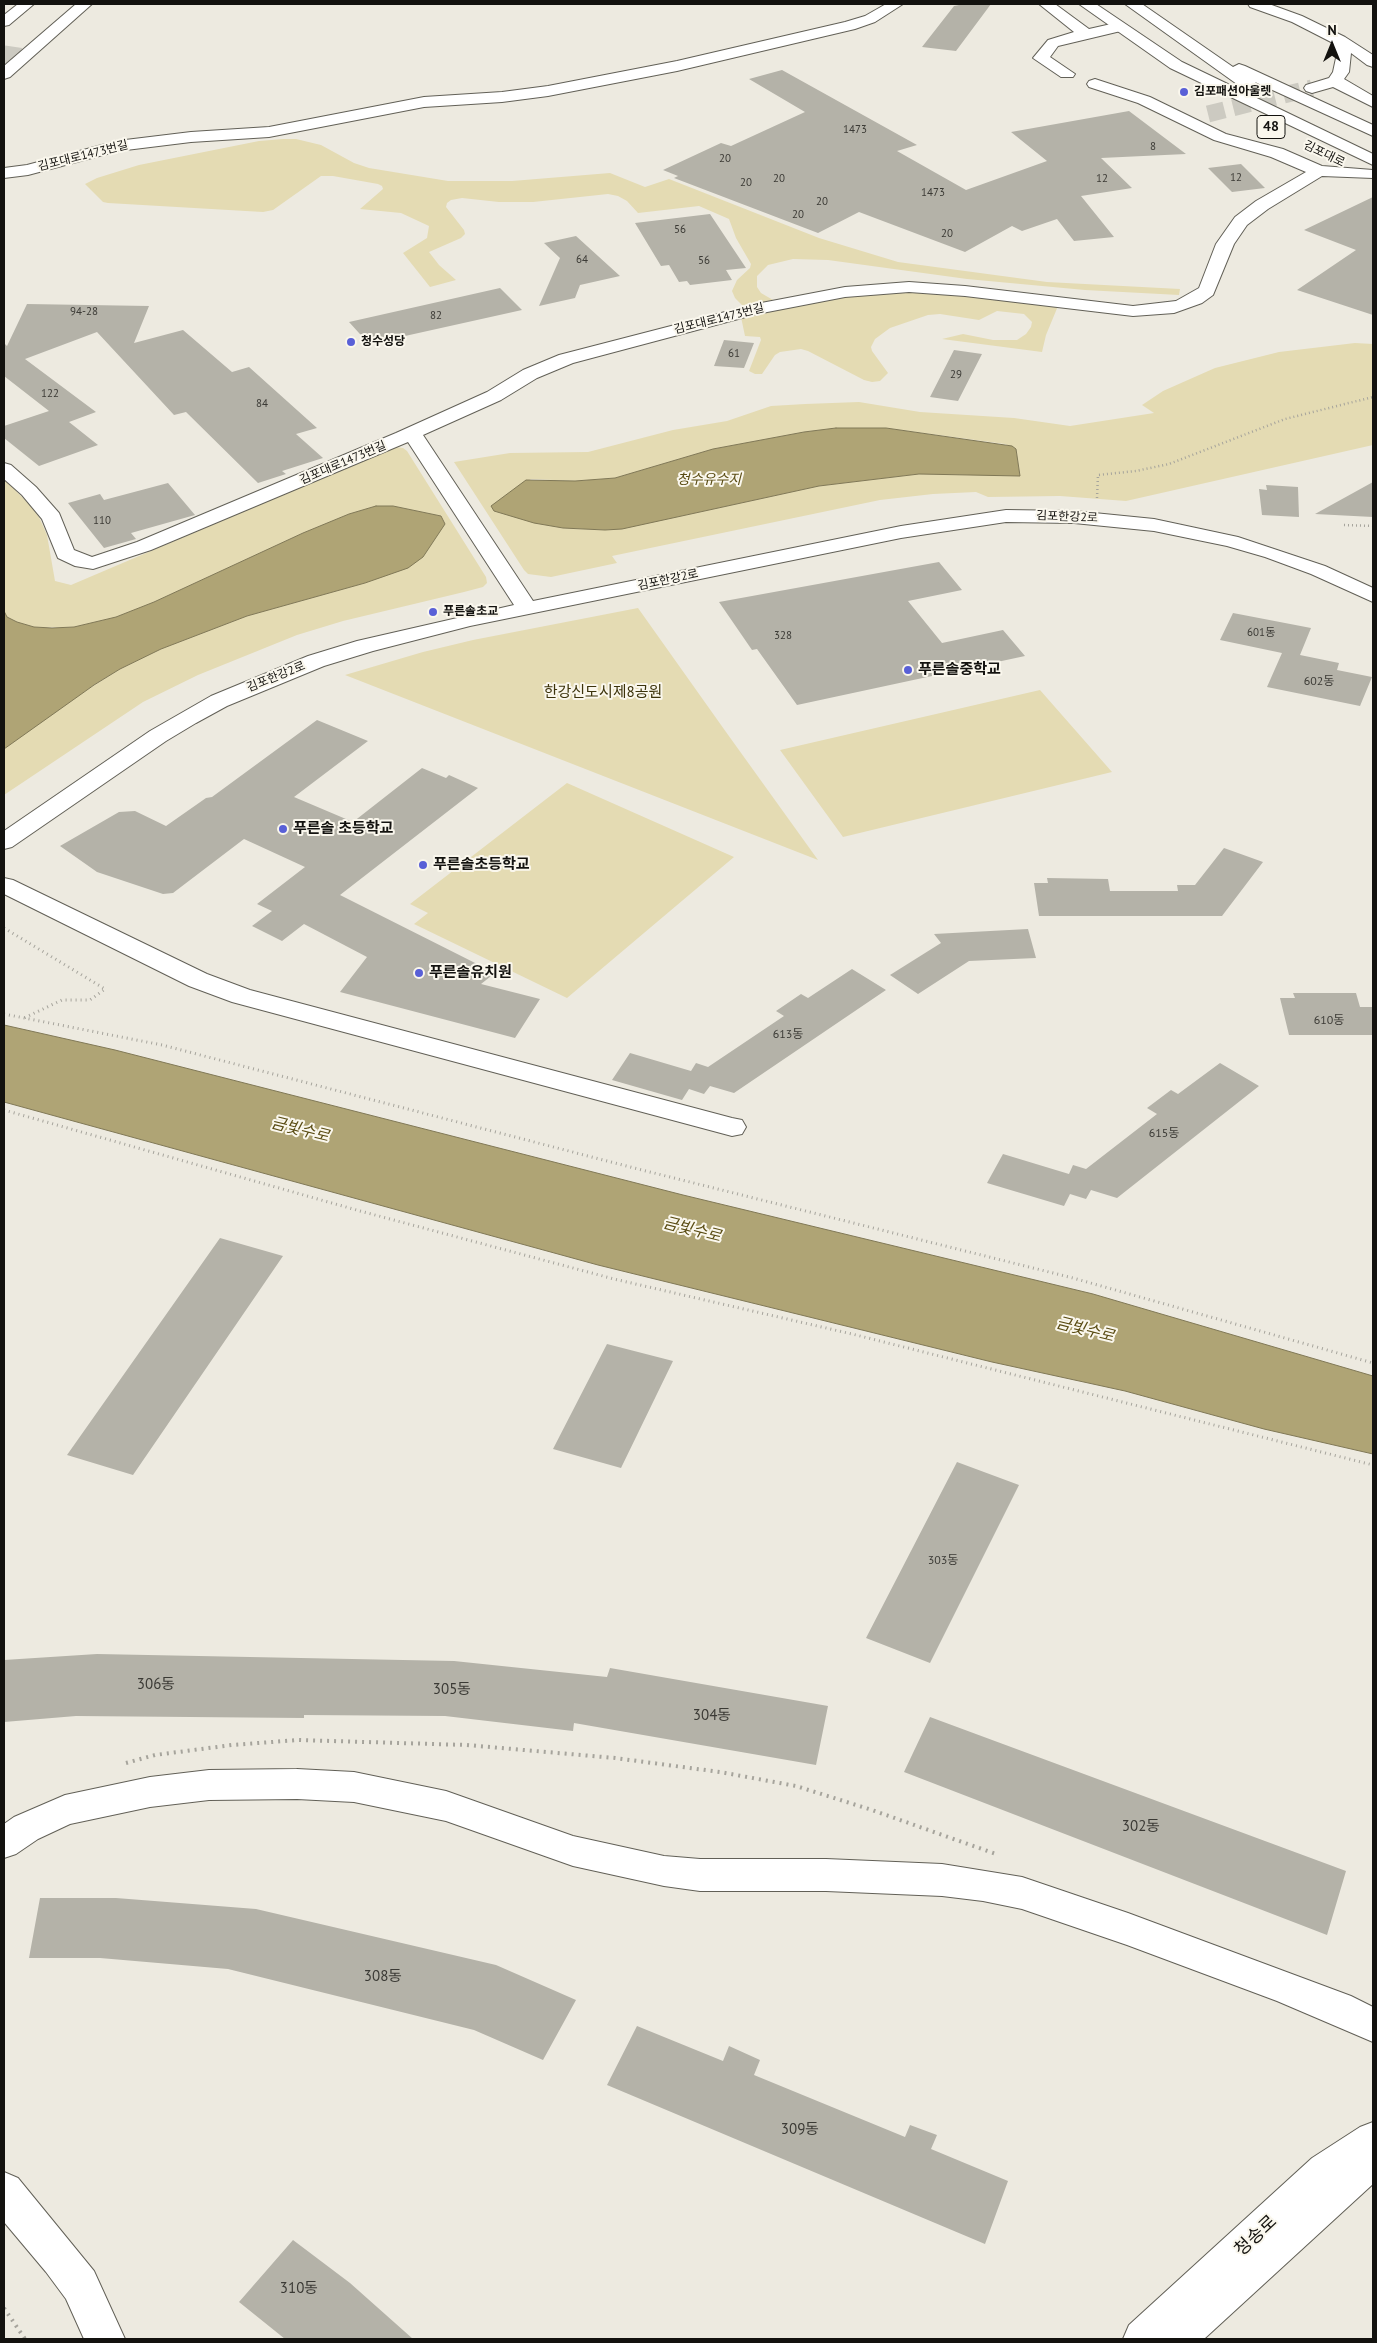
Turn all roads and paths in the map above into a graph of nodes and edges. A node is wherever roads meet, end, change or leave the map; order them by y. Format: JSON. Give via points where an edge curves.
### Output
{"nodes":[{"id":1,"x":27,"y":4,"type":"edge"},
{"id":2,"x":85,"y":4,"type":"edge"},
{"id":3,"x":896,"y":4,"type":"edge"},
{"id":4,"x":1046,"y":4,"type":"edge"},
{"id":5,"x":1086,"y":4,"type":"edge"},
{"id":6,"x":1132,"y":4,"type":"edge"},
{"id":7,"x":1256,"y":4,"type":"edge"},
{"id":8,"x":4,"y":22,"type":"edge"},
{"id":9,"x":1120,"y":28,"type":"junction"},
{"id":10,"x":1086,"y":34,"type":"junction"},
{"id":11,"x":1340,"y":40,"type":"junction"},
{"id":12,"x":1209,"y":55,"type":"junction"},
{"id":13,"x":1373,"y":62,"type":"edge"},
{"id":14,"x":4,"y":74,"type":"edge"},
{"id":15,"x":1335,"y":80,"type":"junction"},
{"id":16,"x":1312,"y":88,"type":"tunnel mouth"},
{"id":17,"x":1373,"y":102,"type":"edge"},
{"id":18,"x":1208,"y":114,"type":"tunnel mouth"},
{"id":19,"x":1186,"y":119,"type":"junction"},
{"id":20,"x":1373,"y":131,"type":"edge"},
{"id":21,"x":1373,"y":146,"type":"edge"},
{"id":22,"x":1372,"y":170,"type":"edge"},
{"id":23,"x":1319,"y":171,"type":"junction"},
{"id":24,"x":4,"y":173,"type":"edge"},
{"id":25,"x":1373,"y":397,"type":"edge"},
{"id":26,"x":412,"y":434,"type":"junction"},
{"id":27,"x":4,"y":469,"type":"edge"},
{"id":28,"x":1096,"y":504,"type":"dead end"},
{"id":29,"x":1344,"y":525,"type":"dead end"},
{"id":30,"x":1373,"y":526,"type":"edge"},
{"id":31,"x":1373,"y":596,"type":"edge"},
{"id":32,"x":527,"y":608,"type":"junction"},
{"id":33,"x":4,"y":842,"type":"edge"},
{"id":34,"x":4,"y":885,"type":"edge"},
{"id":35,"x":4,"y":928,"type":"edge"},
{"id":36,"x":4,"y":1014,"type":"edge"},
{"id":37,"x":24,"y":1018,"type":"junction"},
{"id":38,"x":4,"y":1110,"type":"edge"},
{"id":39,"x":732,"y":1127,"type":"dead end"},
{"id":40,"x":1373,"y":1363,"type":"edge"},
{"id":41,"x":1373,"y":1465,"type":"edge"},
{"id":42,"x":119,"y":1764,"type":"dead end"},
{"id":43,"x":4,"y":1843,"type":"edge"},
{"id":44,"x":1003,"y":1856,"type":"dead end"},
{"id":45,"x":1373,"y":2025,"type":"edge"},
{"id":46,"x":1373,"y":2140,"type":"edge"},
{"id":47,"x":1373,"y":2159,"type":"edge"},
{"id":48,"x":4,"y":2191,"type":"edge"},
{"id":49,"x":4,"y":2308,"type":"edge"},
{"id":50,"x":25,"y":2339,"type":"edge"},
{"id":51,"x":105,"y":2339,"type":"edge"},
{"id":52,"x":1143,"y":2339,"type":"edge"},
{"id":53,"x":1175,"y":2339,"type":"edge"}],
"edges":[{"from":1,"to":8,"type":"street"},
{"from":2,"to":14,"type":"street"},
{"from":3,"to":24,"type":"street","name":"김포대로1473번길","via":[[850,26],[677,66],[548,91],[424,102],[269,132],[117,146],[28,170]]},
{"from":4,"to":10,"type":"street"},
{"from":5,"to":9,"type":"street","name":"김포대로","number":"48"},
{"from":6,"to":12,"type":"street","name":"김포대로","number":"48"},
{"from":7,"to":11,"type":"street"},
{"from":9,"to":10,"type":"street"},
{"from":9,"to":22,"type":"street","name":"김포대로","number":"48","via":[[1176,64],[1223,101],[1278,131]]},
{"from":10,"to":19,"type":"street","via":[[1052,43],[1041,58],[1080,83],[1129,94]]},
{"from":11,"to":13,"type":"street"},
{"from":11,"to":15,"type":"street","via":[[1344,58]]},
{"from":12,"to":20,"type":"street","name":"김포대로","number":"48"},
{"from":12,"to":21,"type":"street","name":"김포대로","number":"48","via":[[1247,85]]},
{"from":15,"to":16,"type":"street"},
{"from":15,"to":17,"type":"street"},
{"from":18,"to":19,"type":"street"},
{"from":19,"to":23,"type":"street","via":[[1220,137],[1277,153]]},
{"from":22,"to":23,"type":"street"},
{"from":23,"to":26,"type":"street","name":"김포대로1473번길","via":[[1241,221],[1225,244],[1206,291],[1196,299],[1168,309],[1133,311],[931,288],[885,288],[815,297],[566,359]]},
{"from":25,"to":28,"type":"path","via":[[1296,416],[1169,464],[1098,475]]},
{"from":26,"to":27,"type":"street","name":"김포대로1473번길","via":[[153,542],[93,563],[71,559],[65,554],[52,517]]},
{"from":26,"to":32,"type":"street"},
{"from":29,"to":30,"type":"path"},
{"from":31,"to":32,"type":"street","name":"김포한강2로","via":[[1318,570],[1231,541],[1154,525],[1040,516],[980,519],[901,532]]},
{"from":32,"to":33,"type":"street","name":"김포한강2로","via":[[366,646],[274,677],[219,701],[158,736]]},
{"from":34,"to":39,"type":"street","via":[[198,980],[241,996]]},
{"from":35,"to":37,"type":"path","via":[[105,990],[90,1000],[62,1000]]},
{"from":36,"to":37,"type":"path"},
{"from":37,"to":40,"type":"path","via":[[162,1046],[1073,1278]]},
{"from":38,"to":41,"type":"path","via":[[614,1278],[852,1334]]},
{"from":42,"to":44,"type":"path","via":[[232,1745],[298,1740],[467,1745],[615,1758],[796,1786]]},
{"from":43,"to":45,"type":"street","via":[[26,1828],[65,1810],[150,1792],[209,1785],[297,1784],[354,1788],[446,1806],[573,1851],[664,1871],[700,1875],[826,1875],[942,1880],[1022,1893],[1268,1981]]},
{"from":46,"to":52,"type":"street","name":"청송로","via":[[1326,2171]]},
{"from":47,"to":53,"type":"street","name":"청송로"},
{"from":48,"to":51,"type":"street","via":[[80,2285]]},
{"from":49,"to":50,"type":"path"}]}
